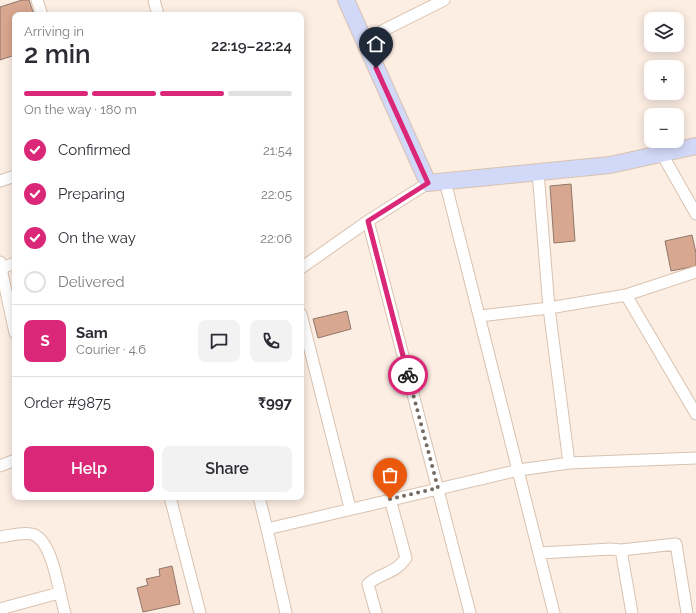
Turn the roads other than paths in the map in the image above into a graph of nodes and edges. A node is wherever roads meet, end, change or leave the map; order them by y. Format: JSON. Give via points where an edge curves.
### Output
{"nodes":[{"id":1,"x":38,"y":0,"type":"edge"},
{"id":2,"x":154,"y":0,"type":"edge"},
{"id":3,"x":346,"y":0,"type":"edge"},
{"id":4,"x":444,"y":0,"type":"edge"},
{"id":5,"x":41,"y":12,"type":"edge"},
{"id":6,"x":157,"y":12,"type":"edge"},
{"id":7,"x":364,"y":40,"type":"junction"},
{"id":8,"x":696,"y":146,"type":"edge"},
{"id":9,"x":662,"y":154,"type":"junction"},
{"id":10,"x":538,"y":172,"type":"junction"},
{"id":11,"x":12,"y":177,"type":"edge"},
{"id":12,"x":0,"y":181,"type":"edge"},
{"id":13,"x":445,"y":181,"type":"junction"},
{"id":14,"x":428,"y":183,"type":"junction"},
{"id":15,"x":696,"y":214,"type":"edge"},
{"id":16,"x":368,"y":221,"type":"junction"},
{"id":17,"x":12,"y":263,"type":"edge"},
{"id":18,"x":1,"y":265,"type":"edge"},
{"id":19,"x":304,"y":266,"type":"edge"},
{"id":20,"x":696,"y":272,"type":"edge"},
{"id":21,"x":626,"y":295,"type":"junction"},
{"id":22,"x":549,"y":308,"type":"junction"},
{"id":23,"x":480,"y":316,"type":"junction"},
{"id":24,"x":12,"y":318,"type":"edge"},
{"id":25,"x":304,"y":326,"type":"edge"},
{"id":26,"x":696,"y":414,"type":"edge"},
{"id":27,"x":696,"y":458,"type":"edge"},
{"id":28,"x":12,"y":461,"type":"edge"},
{"id":29,"x":569,"y":463,"type":"junction"},
{"id":30,"x":0,"y":466,"type":"edge"},
{"id":31,"x":519,"y":470,"type":"junction"},
{"id":32,"x":438,"y":488,"type":"junction"},
{"id":33,"x":390,"y":499,"type":"junction"},
{"id":34,"x":171,"y":500,"type":"edge"},
{"id":35,"x":260,"y":500,"type":"edge"},
{"id":36,"x":350,"y":508,"type":"junction"},
{"id":37,"x":267,"y":529,"type":"junction"},
{"id":38,"x":0,"y":537,"type":"edge"},
{"id":39,"x":621,"y":550,"type":"junction"},
{"id":40,"x":540,"y":553,"type":"junction"},
{"id":41,"x":59,"y":593,"type":"junction"},
{"id":42,"x":0,"y":609,"type":"edge"},
{"id":43,"x":65,"y":613,"type":"edge"},
{"id":44,"x":200,"y":613,"type":"edge"},
{"id":45,"x":286,"y":613,"type":"edge"},
{"id":46,"x":376,"y":613,"type":"edge"},
{"id":47,"x":470,"y":613,"type":"edge"},
{"id":48,"x":554,"y":613,"type":"edge"},
{"id":49,"x":632,"y":613,"type":"edge"},
{"id":50,"x":687,"y":613,"type":"edge"}],
"edges":[{"from":1,"to":5,"type":"street"},
{"from":2,"to":6,"type":"street"},
{"from":3,"to":7,"type":"street"},
{"from":4,"to":7,"type":"street"},
{"from":7,"to":14,"type":"street"},
{"from":8,"to":9,"type":"street"},
{"from":9,"to":10,"type":"street","via":[[610,165]]},
{"from":9,"to":15,"type":"street"},
{"from":10,"to":13,"type":"street"},
{"from":10,"to":22,"type":"street"},
{"from":11,"to":12,"type":"street"},
{"from":13,"to":14,"type":"street"},
{"from":13,"to":23,"type":"street"},
{"from":14,"to":16,"type":"street"},
{"from":16,"to":19,"type":"street"},
{"from":16,"to":32,"type":"street"},
{"from":17,"to":18,"type":"street"},
{"from":18,"to":24,"type":"street"},
{"from":20,"to":21,"type":"street"},
{"from":21,"to":22,"type":"street"},
{"from":21,"to":26,"type":"street"},
{"from":22,"to":23,"type":"street"},
{"from":22,"to":29,"type":"street"},
{"from":23,"to":31,"type":"street"},
{"from":25,"to":36,"type":"street"},
{"from":27,"to":29,"type":"street"},
{"from":28,"to":30,"type":"street"},
{"from":29,"to":31,"type":"street"},
{"from":31,"to":32,"type":"street"},
{"from":31,"to":40,"type":"street"},
{"from":32,"to":33,"type":"street"},
{"from":32,"to":47,"type":"street"},
{"from":33,"to":36,"type":"street"},
{"from":33,"to":46,"type":"street","via":[[406,558],[400,568],[390,574],[376,577],[368,584]]},
{"from":34,"to":44,"type":"street"},
{"from":35,"to":37,"type":"street"},
{"from":36,"to":37,"type":"street"},
{"from":37,"to":45,"type":"street"},
{"from":38,"to":41,"type":"street","via":[[31,534],[44,541],[58,577]]},
{"from":39,"to":40,"type":"street","via":[[611,548]]},
{"from":39,"to":49,"type":"street"},
{"from":39,"to":50,"type":"street","via":[[676,544]]},
{"from":40,"to":48,"type":"street"},
{"from":41,"to":42,"type":"street"},
{"from":41,"to":43,"type":"street"}]}
